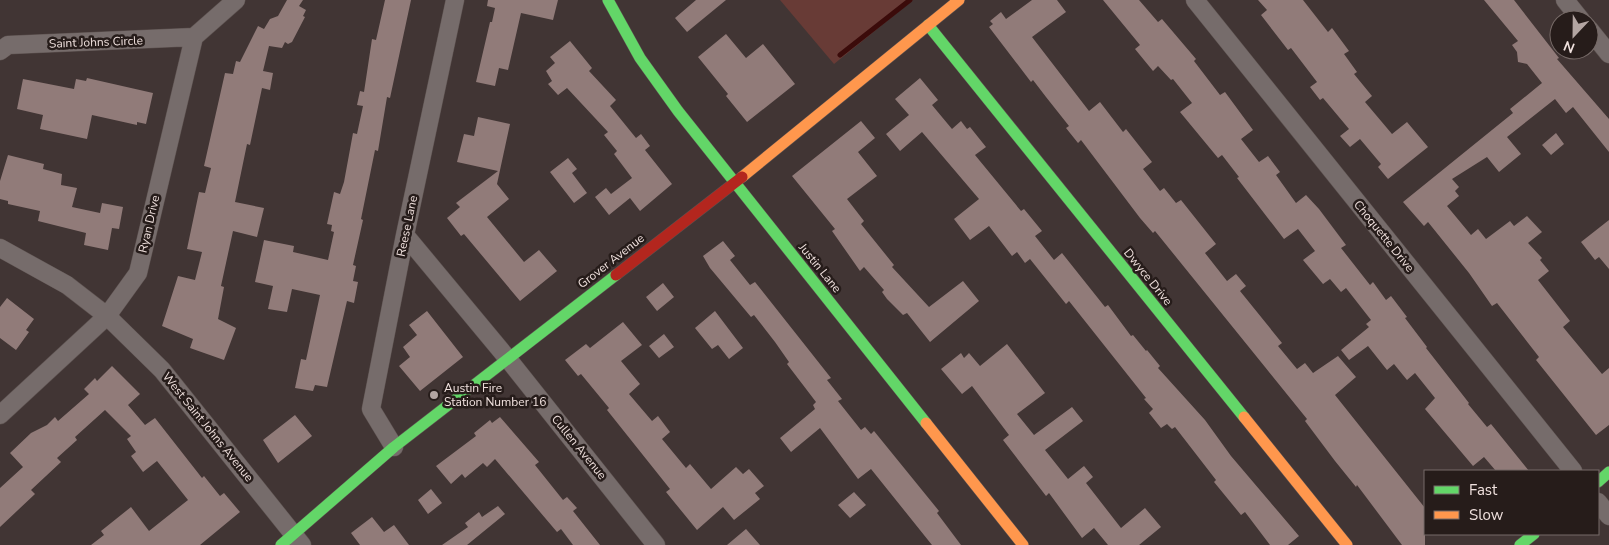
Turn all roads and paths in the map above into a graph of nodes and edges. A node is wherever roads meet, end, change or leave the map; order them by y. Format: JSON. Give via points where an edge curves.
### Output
{"nodes":[{"id":1,"x":236,"y":0,"type":"edge"},
{"id":2,"x":455,"y":0,"type":"edge"},
{"id":3,"x":608,"y":0,"type":"edge"},
{"id":4,"x":960,"y":0,"type":"edge"},
{"id":5,"x":1195,"y":0,"type":"edge"},
{"id":6,"x":1565,"y":0,"type":"edge"},
{"id":7,"x":1574,"y":10,"type":"edge"},
{"id":8,"x":928,"y":25,"type":"junction"},
{"id":9,"x":194,"y":37,"type":"junction"},
{"id":10,"x":1599,"y":42,"type":"edge"},
{"id":11,"x":0,"y":51,"type":"edge"},
{"id":12,"x":1609,"y":54,"type":"edge"},
{"id":13,"x":734,"y":183,"type":"junction"},
{"id":14,"x":404,"y":235,"type":"junction"},
{"id":15,"x":0,"y":248,"type":"edge"},
{"id":16,"x":107,"y":316,"type":"junction"},
{"id":17,"x":508,"y":359,"type":"junction"},
{"id":18,"x":0,"y":415,"type":"edge"},
{"id":19,"x":394,"y":447,"type":"junction"},
{"id":20,"x":1572,"y":470,"type":"edge"},
{"id":21,"x":1609,"y":472,"type":"edge"},
{"id":22,"x":1599,"y":481,"type":"edge"},
{"id":23,"x":1599,"y":503,"type":"edge"},
{"id":24,"x":1609,"y":516,"type":"edge"},
{"id":25,"x":1533,"y":535,"type":"edge"},
{"id":26,"x":292,"y":542,"type":"edge"},
{"id":27,"x":656,"y":545,"type":"edge"},
{"id":28,"x":1023,"y":545,"type":"edge"},
{"id":29,"x":1347,"y":545,"type":"edge"},
{"id":30,"x":1520,"y":545,"type":"edge"}],
"edges":[{"from":1,"to":9,"type":"street"},
{"from":2,"to":14,"type":"street","name":"Reese Lane"},
{"from":3,"to":13,"type":"street","name":"Justin Lane","via":[[640,58]]},
{"from":4,"to":8,"type":"street","name":"Grover Avenue"},
{"from":5,"to":20,"type":"street","name":"Choquette Drive"},
{"from":6,"to":7,"type":"street"},
{"from":8,"to":13,"type":"street","name":"Grover Avenue"},
{"from":8,"to":29,"type":"street","name":"Dwyce Drive"},
{"from":9,"to":11,"type":"street","name":"Saint Johns Circle","via":[[8,45]]},
{"from":9,"to":16,"type":"street","name":"Ryan Drive","via":[[138,273]]},
{"from":10,"to":12,"type":"street"},
{"from":13,"to":17,"type":"street","name":"Grover Avenue"},
{"from":13,"to":28,"type":"street","name":"Justin Lane"},
{"from":14,"to":17,"type":"street","name":"Cullen Avenue"},
{"from":14,"to":19,"type":"street","name":"Reese Lane","via":[[371,409]]},
{"from":15,"to":16,"type":"street","via":[[67,285]]},
{"from":16,"to":18,"type":"street","name":"Ryan Drive"},
{"from":16,"to":26,"type":"street","name":"West Saint Johns Avenue","via":[[162,370]]},
{"from":17,"to":19,"type":"street","name":"Grover Avenue"},
{"from":17,"to":27,"type":"street","name":"Cullen Avenue"},
{"from":19,"to":26,"type":"street","name":"Grover Avenue"},
{"from":21,"to":22,"type":"street"},
{"from":23,"to":24,"type":"street"},
{"from":25,"to":30,"type":"street"}]}
